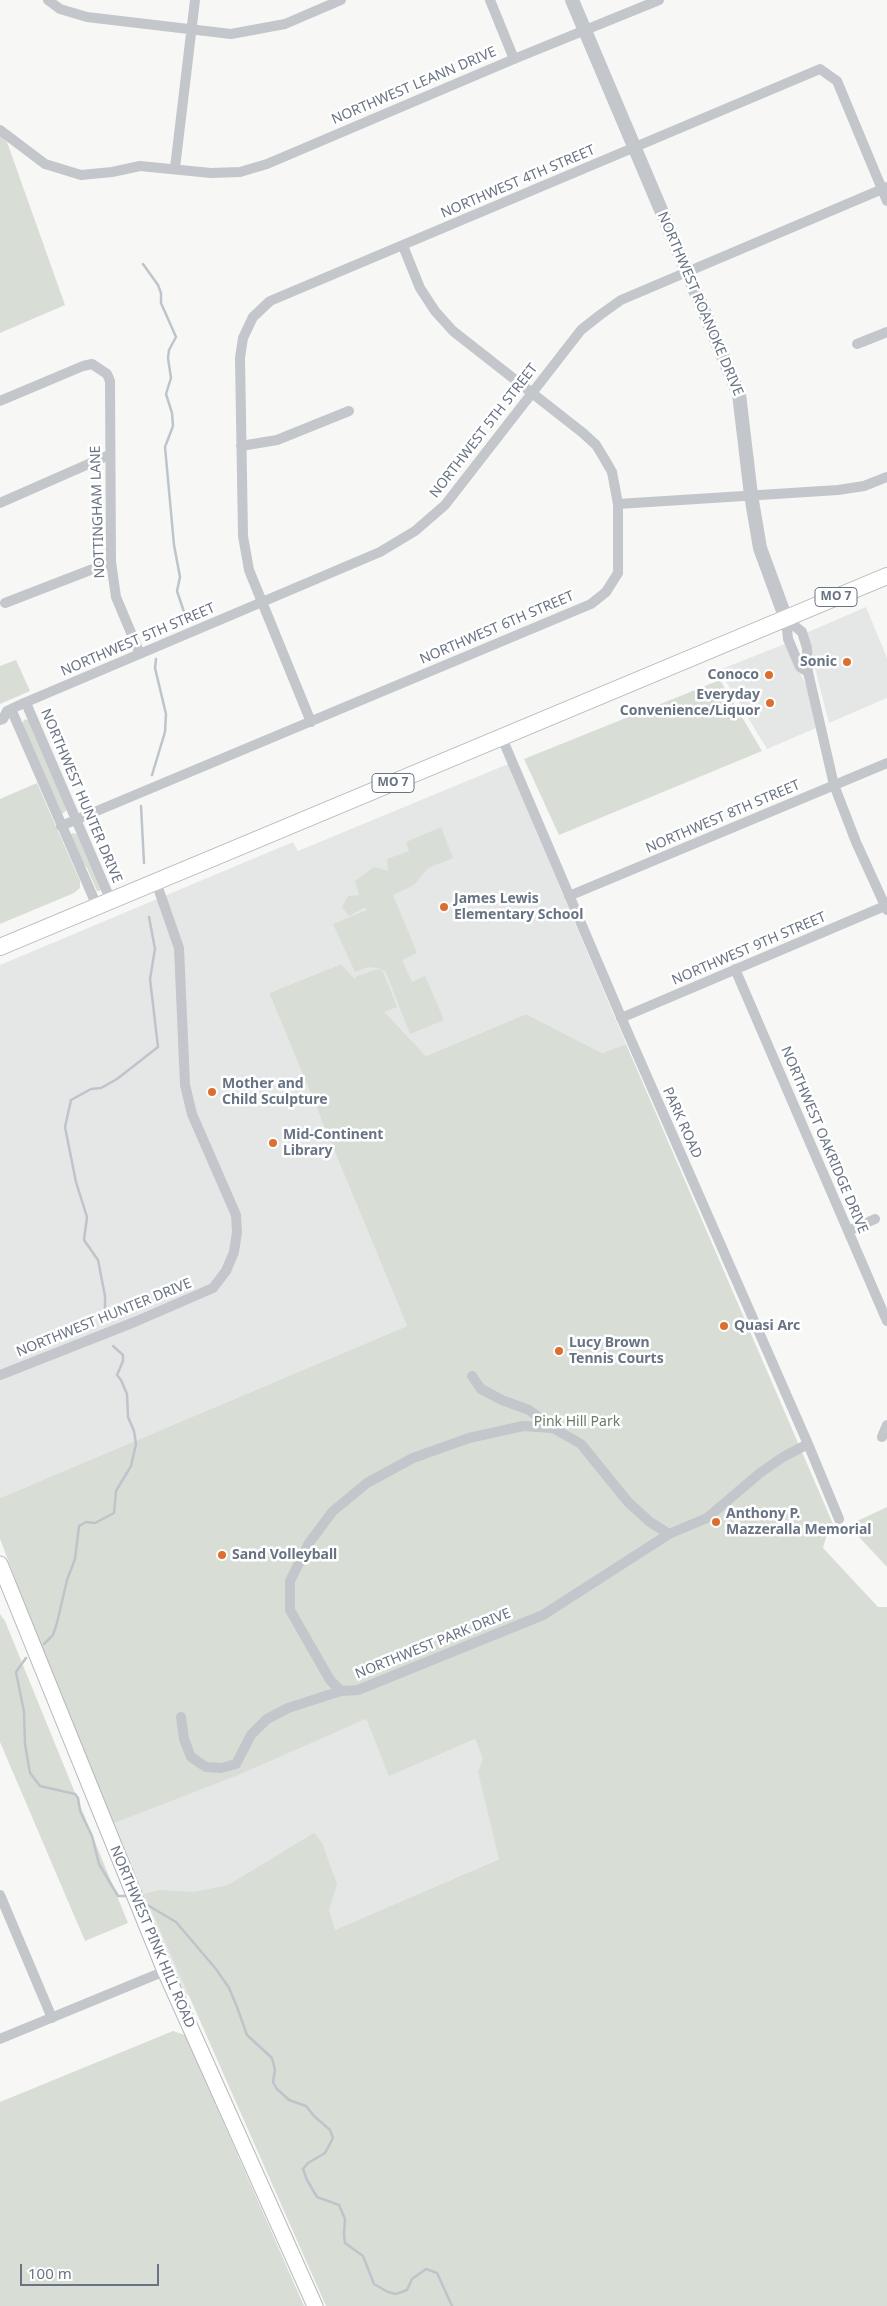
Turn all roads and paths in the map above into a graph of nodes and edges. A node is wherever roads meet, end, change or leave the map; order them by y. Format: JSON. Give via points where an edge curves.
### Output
{"nodes":[{"id":1,"x":48,"y":0,"type":"edge"},
{"id":2,"x":195,"y":0,"type":"edge"},
{"id":3,"x":341,"y":0,"type":"edge"},
{"id":4,"x":490,"y":0,"type":"edge"},
{"id":5,"x":572,"y":0,"type":"edge"},
{"id":6,"x":659,"y":0,"type":"edge"},
{"id":7,"x":191,"y":29,"type":"junction"},
{"id":8,"x":584,"y":30,"type":"junction"},
{"id":9,"x":514,"y":59,"type":"junction"},
{"id":10,"x":0,"y":130,"type":"edge"},
{"id":11,"x":634,"y":148,"type":"junction"},
{"id":12,"x":175,"y":168,"type":"junction"},
{"id":13,"x":885,"y":188,"type":"edge"},
{"id":14,"x":887,"y":200,"type":"edge"},
{"id":15,"x":404,"y":246,"type":"junction"},
{"id":16,"x":686,"y":272,"type":"junction"},
{"id":17,"x":887,"y":332,"type":"edge"},
{"id":18,"x":857,"y":344,"type":"dead end"},
{"id":19,"x":532,"y":393,"type":"junction"},
{"id":20,"x":0,"y":401,"type":"edge"},
{"id":21,"x":350,"y":410,"type":"dead end"},
{"id":22,"x":241,"y":446,"type":"junction"},
{"id":23,"x":110,"y":455,"type":"junction"},
{"id":24,"x":887,"y":477,"type":"edge"},
{"id":25,"x":751,"y":495,"type":"junction"},
{"id":26,"x":0,"y":503,"type":"edge"},
{"id":27,"x":618,"y":504,"type":"junction"},
{"id":28,"x":111,"y":562,"type":"junction"},
{"id":29,"x":887,"y":576,"type":"edge"},
{"id":30,"x":5,"y":603,"type":"dead end"},
{"id":31,"x":261,"y":603,"type":"junction"},
{"id":32,"x":786,"y":619,"type":"junction"},
{"id":33,"x":140,"y":654,"type":"junction"},
{"id":34,"x":808,"y":672,"type":"junction"},
{"id":35,"x":26,"y":702,"type":"junction"},
{"id":36,"x":6,"y":710,"type":"edge"},
{"id":37,"x":0,"y":720,"type":"edge"},
{"id":38,"x":311,"y":722,"type":"junction"},
{"id":39,"x":502,"y":738,"type":"junction"},
{"id":40,"x":887,"y":763,"type":"edge"},
{"id":41,"x":834,"y":785,"type":"junction"},
{"id":42,"x":76,"y":820,"type":"junction"},
{"id":43,"x":61,"y":826,"type":"junction"},
{"id":44,"x":156,"y":882,"type":"junction"},
{"id":45,"x":569,"y":896,"type":"junction"},
{"id":46,"x":104,"y":903,"type":"junction"},
{"id":47,"x":886,"y":907,"type":"edge"},
{"id":48,"x":0,"y":947,"type":"edge"},
{"id":49,"x":735,"y":969,"type":"junction"},
{"id":50,"x":621,"y":1018,"type":"junction"},
{"id":51,"x":875,"y":1219,"type":"dead end"},
{"id":52,"x":848,"y":1231,"type":"junction"},
{"id":53,"x":887,"y":1321,"type":"edge"},
{"id":54,"x":0,"y":1375,"type":"edge"},
{"id":55,"x":472,"y":1376,"type":"dead end"},
{"id":56,"x":887,"y":1425,"type":"edge"},
{"id":57,"x":553,"y":1428,"type":"junction"},
{"id":58,"x":882,"y":1437,"type":"dead end"},
{"id":59,"x":808,"y":1444,"type":"junction"},
{"id":60,"x":839,"y":1519,"type":"dead end"},
{"id":61,"x":669,"y":1534,"type":"junction"},
{"id":62,"x":1,"y":1571,"type":"edge"},
{"id":63,"x":341,"y":1691,"type":"junction"},
{"id":64,"x":181,"y":1717,"type":"dead end"},
{"id":65,"x":0,"y":1895,"type":"edge"},
{"id":66,"x":4,"y":1913,"type":"edge"},
{"id":67,"x":165,"y":1971,"type":"junction"},
{"id":68,"x":52,"y":2018,"type":"junction"},
{"id":69,"x":0,"y":2039,"type":"edge"},
{"id":70,"x":315,"y":2306,"type":"edge"}],
"edges":[{"from":1,"to":7,"type":"street","via":[[60,9],[87,17]]},
{"from":2,"to":7,"type":"street"},
{"from":3,"to":7,"type":"street","via":[[285,24],[258,30],[231,34]]},
{"from":4,"to":9,"type":"street"},
{"from":5,"to":8,"type":"street","name":"NORTHWEST ROANOKE DRIVE"},
{"from":6,"to":8,"type":"street","name":"NORTHWEST LEANN DRIVE"},
{"from":7,"to":12,"type":"street"},
{"from":8,"to":9,"type":"street","name":"NORTHWEST LEANN DRIVE"},
{"from":8,"to":11,"type":"street","name":"NORTHWEST ROANOKE DRIVE"},
{"from":9,"to":12,"type":"street","name":"NORTHWEST LEANN DRIVE","via":[[267,164],[240,172],[211,173]]},
{"from":10,"to":12,"type":"street","name":"NORTHWEST LEANN DRIVE","via":[[45,164],[81,175],[140,166]]},
{"from":11,"to":13,"type":"street","name":"NORTHWEST 4TH STREET","via":[[820,69],[837,81]]},
{"from":11,"to":15,"type":"street","name":"NORTHWEST 4TH STREET"},
{"from":11,"to":16,"type":"street","name":"NORTHWEST ROANOKE DRIVE"},
{"from":13,"to":14,"type":"street"},
{"from":13,"to":16,"type":"street","name":"NORTHWEST 5TH STREET"},
{"from":15,"to":19,"type":"street","name":"NORTHWEST 6TH STREET","via":[[420,288],[435,311],[453,330]]},
{"from":15,"to":22,"type":"street","name":"NORTHWEST 4TH STREET","via":[[270,301],[253,317],[242,338],[240,358]]},
{"from":16,"to":19,"type":"street","name":"NORTHWEST 5TH STREET","via":[[621,300],[600,315],[581,330]]},
{"from":16,"to":25,"type":"street","name":"NORTHWEST ROANOKE DRIVE","via":[[739,394]]},
{"from":17,"to":18,"type":"street"},
{"from":19,"to":27,"type":"street","name":"NORTHWEST 6TH STREET","via":[[596,445],[612,472]]},
{"from":19,"to":31,"type":"street","name":"NORTHWEST 5TH STREET","via":[[445,505],[415,531],[380,552]]},
{"from":20,"to":23,"type":"street","name":"NOTTINGHAM LANE","via":[[92,364],[100,368],[110,381]]},
{"from":21,"to":22,"type":"street","via":[[277,440]]},
{"from":22,"to":31,"type":"street","via":[[243,536],[249,570]]},
{"from":23,"to":26,"type":"street"},
{"from":23,"to":28,"type":"street","name":"NOTTINGHAM LANE"},
{"from":24,"to":25,"type":"street","via":[[864,486],[838,490]]},
{"from":25,"to":27,"type":"street"},
{"from":25,"to":32,"type":"street","name":"NORTHWEST ROANOKE DRIVE","via":[[760,548]]},
{"from":27,"to":38,"type":"street","name":"NORTHWEST 6TH STREET","via":[[618,573],[606,592],[591,604]]},
{"from":28,"to":30,"type":"street"},
{"from":28,"to":33,"type":"street","name":"NOTTINGHAM LANE","via":[[116,597]]},
{"from":29,"to":32,"type":"main road","number":"MO 7"},
{"from":31,"to":33,"type":"street","name":"NORTHWEST 5TH STREET"},
{"from":31,"to":38,"type":"street"},
{"from":32,"to":34,"type":"street","via":[[788,639],[800,667]]},
{"from":32,"to":34,"type":"street","via":[[802,632],[807,648]]},
{"from":32,"to":39,"type":"main road","number":"MO 7"},
{"from":33,"to":35,"type":"street","name":"NORTHWEST 5TH STREET"},
{"from":34,"to":41,"type":"street"},
{"from":35,"to":36,"type":"street","name":"NORTHWEST 5TH STREET"},
{"from":35,"to":42,"type":"street","name":"NORTHWEST HUNTER DRIVE"},
{"from":36,"to":37,"type":"street","via":[[4,719]]},
{"from":36,"to":43,"type":"street","name":"NORTHWEST HUNTER DRIVE"},
{"from":38,"to":42,"type":"street","name":"NORTHWEST 6TH STREET"},
{"from":39,"to":44,"type":"main road","number":"MO 7"},
{"from":39,"to":45,"type":"street","name":"PARK ROAD"},
{"from":40,"to":41,"type":"street","name":"NORTHWEST 8TH STREET"},
{"from":41,"to":45,"type":"street","name":"NORTHWEST 8TH STREET"},
{"from":41,"to":47,"type":"street"},
{"from":42,"to":43,"type":"street","name":"NORTHWEST 6TH STREET"},
{"from":42,"to":46,"type":"street","name":"NORTHWEST HUNTER DRIVE"},
{"from":43,"to":46,"type":"street","name":"NORTHWEST HUNTER DRIVE"},
{"from":44,"to":46,"type":"main road","number":"MO 7"},
{"from":44,"to":54,"type":"street","name":"NORTHWEST HUNTER DRIVE","via":[[179,948],[185,1085],[192,1114],[236,1214],[234,1252],[226,1271],[213,1288]]},
{"from":45,"to":50,"type":"street","name":"PARK ROAD"},
{"from":46,"to":48,"type":"main road","number":"MO 7"},
{"from":47,"to":49,"type":"street","name":"NORTHWEST 9TH STREET"},
{"from":49,"to":50,"type":"street","name":"NORTHWEST 9TH STREET"},
{"from":49,"to":52,"type":"street","name":"NORTHWEST OAKRIDGE DRIVE"},
{"from":50,"to":59,"type":"street","name":"PARK ROAD"},
{"from":51,"to":52,"type":"street"},
{"from":52,"to":53,"type":"street","name":"NORTHWEST OAKRIDGE DRIVE"},
{"from":55,"to":57,"type":"street","via":[[481,1389],[529,1410]]},
{"from":56,"to":58,"type":"street"},
{"from":57,"to":61,"type":"street","name":"NORTHWEST PARK DRIVE","via":[[581,1444],[628,1502]]},
{"from":57,"to":63,"type":"street","name":"NORTHWEST PARK DRIVE","via":[[524,1426],[469,1438],[413,1458],[367,1483],[333,1511],[309,1544],[290,1581],[290,1610],[330,1680]]},
{"from":59,"to":60,"type":"street","name":"PARK ROAD"},
{"from":59,"to":61,"type":"street","name":"NORTHWEST PARK DRIVE","via":[[760,1473],[707,1518]]},
{"from":61,"to":63,"type":"street","name":"NORTHWEST PARK DRIVE","via":[[543,1615],[358,1690]]},
{"from":62,"to":67,"type":"main road","name":"NORTHWEST PINK HILL ROAD"},
{"from":63,"to":64,"type":"street","via":[[288,1708],[267,1719],[251,1735],[236,1764],[221,1768],[206,1768],[191,1757]]},
{"from":65,"to":66,"type":"street"},
{"from":66,"to":68,"type":"street"},
{"from":67,"to":68,"type":"street"},
{"from":67,"to":70,"type":"main road","name":"NORTHWEST PINK HILL ROAD"},
{"from":68,"to":69,"type":"street"}]}
